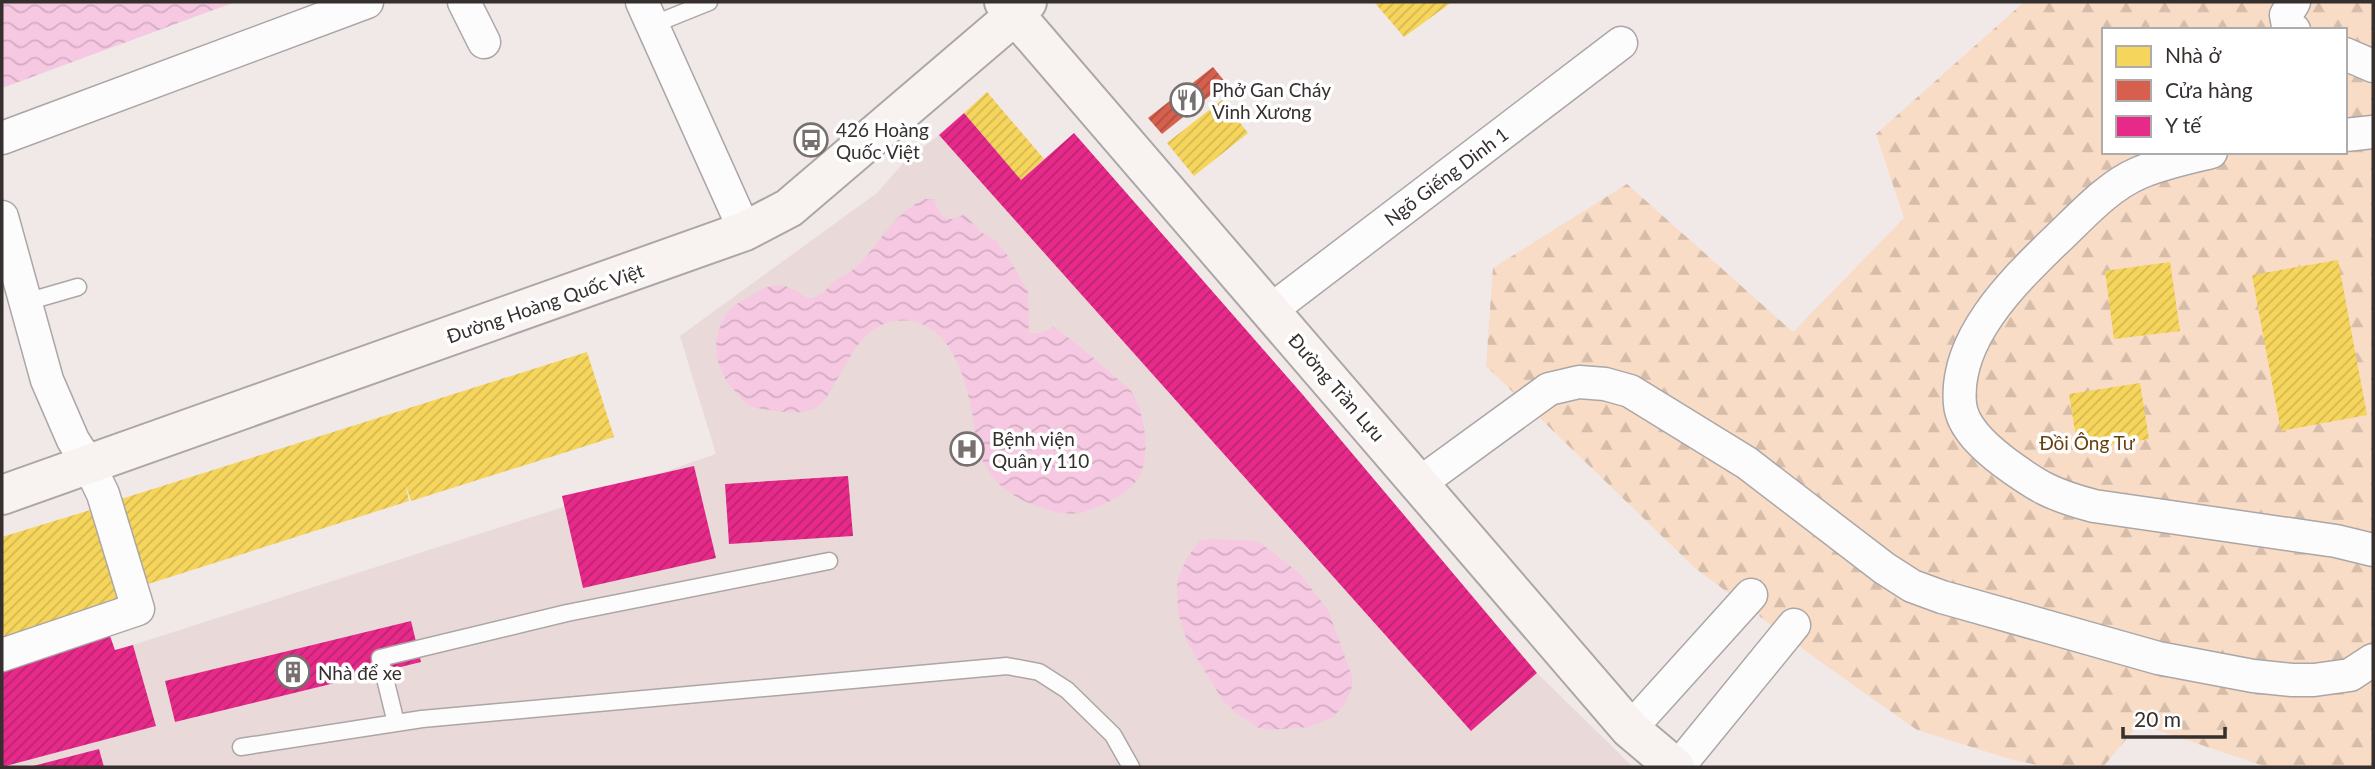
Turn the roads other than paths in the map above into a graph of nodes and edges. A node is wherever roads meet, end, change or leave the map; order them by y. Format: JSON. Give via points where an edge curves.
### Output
{"nodes":[{"id":1,"x":367,"y":2,"type":"edge"},
{"id":2,"x":464,"y":2,"type":"edge"},
{"id":3,"x":709,"y":2,"type":"edge"},
{"id":4,"x":2294,"y":2,"type":"edge"},
{"id":5,"x":1015,"y":6,"type":"edge"},
{"id":6,"x":647,"y":13,"type":"edge"},
{"id":7,"x":2291,"y":28,"type":"edge"},
{"id":8,"x":484,"y":42,"type":"dead end"},
{"id":9,"x":1621,"y":43,"type":"dead end"},
{"id":10,"x":2347,"y":55,"type":"edge"},
{"id":11,"x":2373,"y":66,"type":"edge"},
{"id":12,"x":2373,"y":132,"type":"edge"},
{"id":13,"x":2347,"y":135,"type":"edge"},
{"id":14,"x":2,"y":138,"type":"edge"},
{"id":15,"x":2202,"y":154,"type":"edge"},
{"id":16,"x":2,"y":217,"type":"edge"},
{"id":17,"x":745,"y":231,"type":"junction"},
{"id":18,"x":78,"y":287,"type":"dead end"},
{"id":19,"x":26,"y":302,"type":"junction"},
{"id":20,"x":1272,"y":310,"type":"junction"},
{"id":21,"x":89,"y":465,"type":"junction"},
{"id":22,"x":1420,"y":483,"type":"junction"},
{"id":23,"x":2,"y":495,"type":"edge"},
{"id":24,"x":2373,"y":550,"type":"edge"},
{"id":25,"x":829,"y":561,"type":"dead end"},
{"id":26,"x":1751,"y":595,"type":"dead end"},
{"id":27,"x":1794,"y":625,"type":"dead end"},
{"id":28,"x":2,"y":655,"type":"edge"},
{"id":29,"x":2373,"y":660,"type":"edge"},
{"id":30,"x":396,"y":723,"type":"junction"},
{"id":31,"x":1630,"y":729,"type":"junction"},
{"id":32,"x":241,"y":747,"type":"dead end"},
{"id":33,"x":1130,"y":767,"type":"edge"},
{"id":34,"x":1676,"y":767,"type":"edge"}],
"edges":[{"from":1,"to":14,"type":"street"},
{"from":2,"to":8,"type":"street"},
{"from":3,"to":6,"type":"lane"},
{"from":4,"to":7,"type":"street","via":[[2286,15]]},
{"from":5,"to":17,"type":"main road","name":"Đường Hoàng Quốc Việt","via":[[789,208]]},
{"from":5,"to":20,"type":"main road","name":"Đường Trần Lựu"},
{"from":6,"to":17,"type":"street"},
{"from":9,"to":20,"type":"street","name":"Ngõ Giếng Dinh 1"},
{"from":10,"to":11,"type":"street"},
{"from":12,"to":13,"type":"street"},
{"from":15,"to":24,"type":"street","via":[[2138,173],[2113,189],[2033,263],[1985,320],[1969,352],[1959,406],[1971,430],[1989,450],[2059,497]]},
{"from":16,"to":19,"type":"street"},
{"from":17,"to":21,"type":"main road","name":"Đường Hoàng Quốc Việt"},
{"from":18,"to":19,"type":"lane"},
{"from":19,"to":21,"type":"street","via":[[47,380]]},
{"from":20,"to":22,"type":"main road","name":"Đường Trần Lựu"},
{"from":21,"to":23,"type":"main road","name":"Đường Hoàng Quốc Việt"},
{"from":21,"to":28,"type":"street","via":[[103,494],[138,609]]},
{"from":22,"to":29,"type":"street","via":[[1549,389],[1579,382],[1605,384],[1630,391],[1747,463],[1884,568],[1922,590],[2158,658],[2240,674],[2314,680],[2350,675]]},
{"from":22,"to":31,"type":"main road","name":"Đường Trần Lựu"},
{"from":25,"to":30,"type":"lane","via":[[567,613],[380,658]]},
{"from":26,"to":31,"type":"street"},
{"from":27,"to":34,"type":"street"},
{"from":30,"to":32,"type":"lane"},
{"from":30,"to":33,"type":"lane","via":[[1007,666],[1039,672],[1067,690],[1113,735]]},
{"from":31,"to":34,"type":"main road","name":"Đường Trần Lựu"}]}
